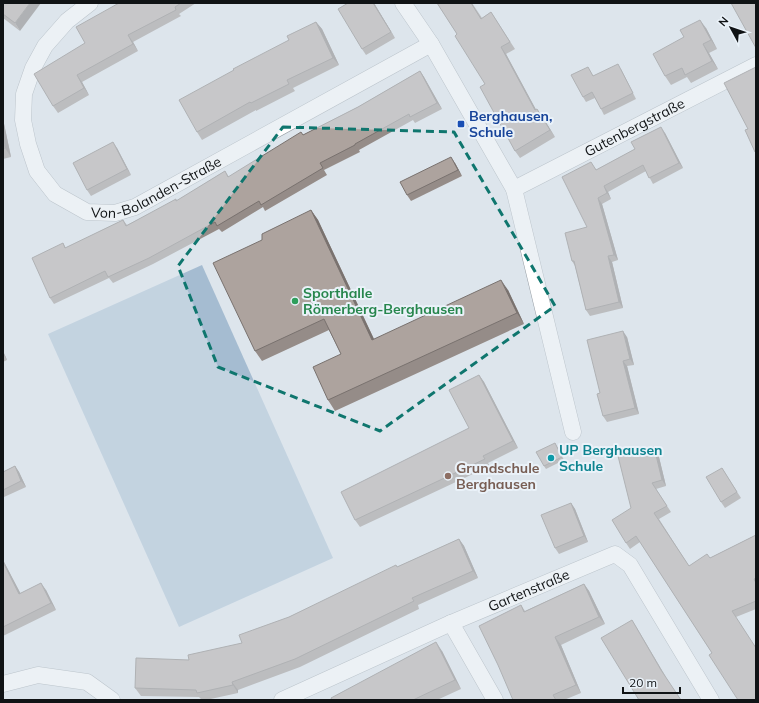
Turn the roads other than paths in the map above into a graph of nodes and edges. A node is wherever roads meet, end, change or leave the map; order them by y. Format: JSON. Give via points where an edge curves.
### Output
{"nodes":[{"id":1,"x":90,"y":3,"type":"edge"},
{"id":2,"x":403,"y":3,"type":"edge"},
{"id":3,"x":431,"y":44,"type":"junction"},
{"id":4,"x":756,"y":65,"type":"edge"},
{"id":5,"x":514,"y":190,"type":"junction"},
{"id":6,"x":573,"y":432,"type":"dead end"},
{"id":7,"x":451,"y":623,"type":"junction"},
{"id":8,"x":3,"y":684,"type":"edge"},
{"id":9,"x":292,"y":698,"type":"edge"},
{"id":10,"x":112,"y":700,"type":"edge"},
{"id":11,"x":495,"y":700,"type":"edge"},
{"id":12,"x":711,"y":700,"type":"edge"}],
"edges":[{"from":1,"to":3,"type":"street","name":"Von-Bolanden-Straße","via":[[67,21],[45,46],[33,68],[24,94],[23,120],[37,171],[54,194],[87,212],[115,213],[135,206]]},
{"from":2,"to":3,"type":"street"},
{"from":3,"to":5,"type":"street"},
{"from":4,"to":5,"type":"street","name":"Gutenbergstraße"},
{"from":5,"to":6,"type":"street"},
{"from":7,"to":9,"type":"street","name":"Gartenstraße"},
{"from":7,"to":11,"type":"street"},
{"from":7,"to":12,"type":"street","name":"Gartenstraße","via":[[615,554],[630,565]]},
{"from":8,"to":10,"type":"street","via":[[38,675],[87,682]]}]}
